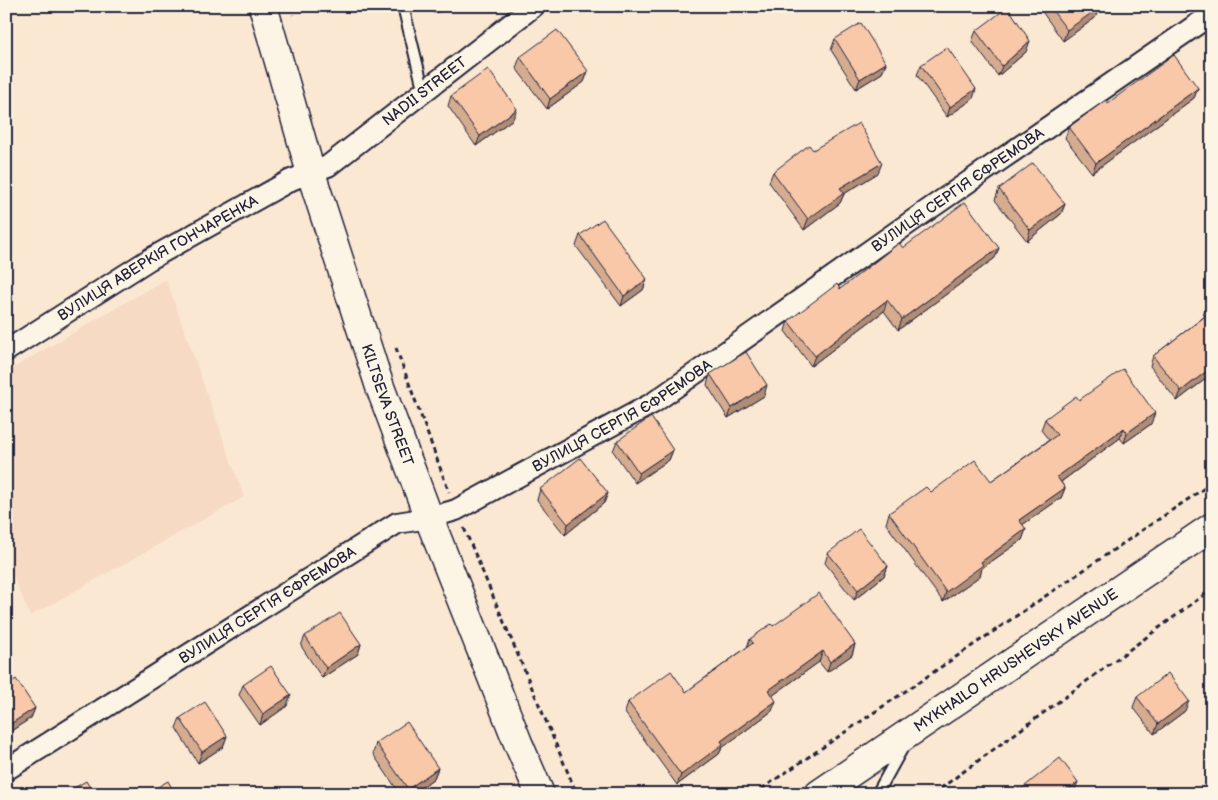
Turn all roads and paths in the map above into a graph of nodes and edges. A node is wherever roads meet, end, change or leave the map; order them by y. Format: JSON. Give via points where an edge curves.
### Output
{"nodes":[{"id":1,"x":263,"y":6,"type":"edge"},
{"id":2,"x":403,"y":6,"type":"edge"},
{"id":3,"x":534,"y":6,"type":"edge"},
{"id":4,"x":1212,"y":14,"type":"edge"},
{"id":5,"x":424,"y":92,"type":"junction"},
{"id":6,"x":311,"y":173,"type":"junction"},
{"id":7,"x":394,"y":343,"type":"dead end"},
{"id":8,"x":6,"y":351,"type":"edge"},
{"id":9,"x":1212,"y":483,"type":"edge"},
{"id":10,"x":456,"y":510,"type":"junction"},
{"id":11,"x":429,"y":518,"type":"junction"},
{"id":12,"x":1212,"y":527,"type":"edge"},
{"id":13,"x":1212,"y":589,"type":"edge"},
{"id":14,"x":914,"y":728,"type":"junction"},
{"id":15,"x":6,"y":770,"type":"edge"},
{"id":16,"x":540,"y":794,"type":"edge"},
{"id":17,"x":577,"y":794,"type":"edge"},
{"id":18,"x":754,"y":794,"type":"edge"},
{"id":19,"x":819,"y":794,"type":"edge"},
{"id":20,"x":877,"y":794,"type":"edge"},
{"id":21,"x":933,"y":794,"type":"edge"}],
"edges":[{"from":1,"to":6,"type":"main road","name":"KILTSEVA STREET"},
{"from":2,"to":5,"type":"lane"},
{"from":3,"to":5,"type":"street","name":"NADII STREET"},
{"from":4,"to":10,"type":"street","name":"ВУЛИЦЯ СЕРГІЯ ЄФРЕМОВА","via":[[653,403]]},
{"from":5,"to":6,"type":"street","name":"NADII STREET","via":[[328,166]]},
{"from":6,"to":8,"type":"street","name":"ВУЛИЦЯ АВЕРКІЯ ГОНЧАРЕНКА","via":[[283,184],[150,259]]},
{"from":6,"to":11,"type":"main road","name":"KILTSEVA STREET","via":[[380,387]]},
{"from":7,"to":10,"type":"path"},
{"from":9,"to":18,"type":"path"},
{"from":10,"to":11,"type":"street","name":"ВУЛИЦЯ СЕРГІЯ ЄФРЕМОВА"},
{"from":10,"to":17,"type":"path"},
{"from":11,"to":15,"type":"street","name":"ВУЛИЦЯ СЕРГІЯ ЄФРЕМОВА","via":[[397,524]]},
{"from":11,"to":16,"type":"main road","name":"KILTSEVA STREET"},
{"from":12,"to":14,"type":"main road","name":"MYKHAILO HRUSHEVSKY AVENUE"},
{"from":13,"to":21,"type":"path"},
{"from":14,"to":19,"type":"main road","name":"MYKHAILO HRUSHEVSKY AVENUE"},
{"from":14,"to":20,"type":"lane"}]}
